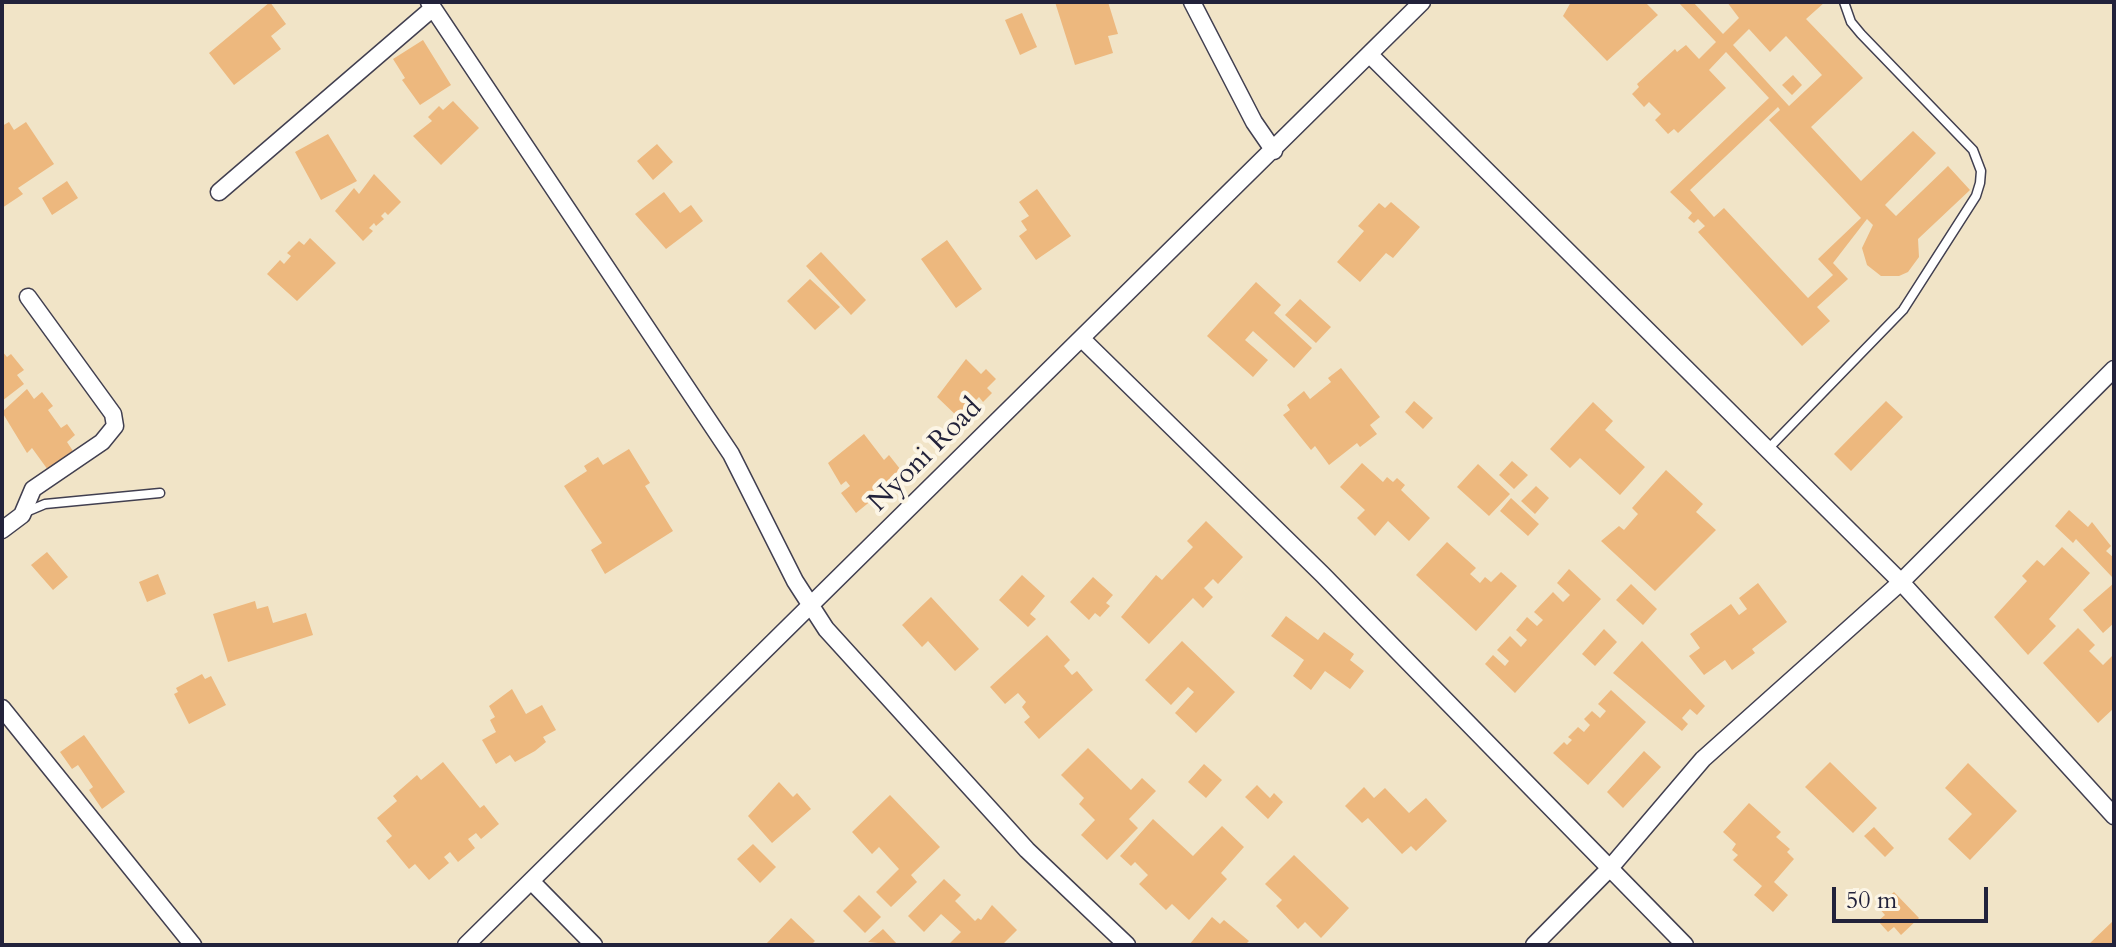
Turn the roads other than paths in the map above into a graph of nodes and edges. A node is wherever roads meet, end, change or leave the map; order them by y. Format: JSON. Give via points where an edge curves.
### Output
{"nodes":[{"id":1,"x":1192,"y":2,"type":"edge"},
{"id":2,"x":1422,"y":2,"type":"edge"},
{"id":3,"x":1844,"y":2,"type":"edge"},
{"id":4,"x":431,"y":5,"type":"edge"},
{"id":5,"x":1370,"y":55,"type":"junction"},
{"id":6,"x":1274,"y":151,"type":"junction"},
{"id":7,"x":219,"y":192,"type":"dead end"},
{"id":8,"x":28,"y":297,"type":"dead end"},
{"id":9,"x":1082,"y":339,"type":"junction"},
{"id":10,"x":2110,"y":377,"type":"edge"},
{"id":11,"x":1768,"y":449,"type":"junction"},
{"id":12,"x":160,"y":493,"type":"dead end"},
{"id":13,"x":22,"y":515,"type":"junction"},
{"id":14,"x":2,"y":530,"type":"edge"},
{"id":15,"x":1901,"y":582,"type":"junction"},
{"id":16,"x":810,"y":607,"type":"junction"},
{"id":17,"x":2,"y":708,"type":"edge"},
{"id":18,"x":2114,"y":816,"type":"edge"},
{"id":19,"x":1610,"y":868,"type":"junction"},
{"id":20,"x":531,"y":881,"type":"junction"},
{"id":21,"x":193,"y":945,"type":"edge"},
{"id":22,"x":466,"y":945,"type":"edge"},
{"id":23,"x":594,"y":945,"type":"edge"},
{"id":24,"x":1127,"y":945,"type":"edge"},
{"id":25,"x":1534,"y":945,"type":"edge"},
{"id":26,"x":1685,"y":945,"type":"edge"}],
"edges":[{"from":1,"to":6,"type":"street"},
{"from":2,"to":5,"type":"street","name":"Nyoni Road"},
{"from":3,"to":11,"type":"lane","via":[[1861,34],[1973,150],[1980,183],[1903,310]]},
{"from":4,"to":7,"type":"street"},
{"from":4,"to":16,"type":"street","via":[[731,454]]},
{"from":5,"to":6,"type":"street","name":"Nyoni Road"},
{"from":5,"to":11,"type":"street"},
{"from":6,"to":9,"type":"street","name":"Nyoni Road"},
{"from":8,"to":13,"type":"street","via":[[113,414],[115,426],[102,442],[33,489]]},
{"from":9,"to":16,"type":"street","name":"Nyoni Road"},
{"from":9,"to":19,"type":"street"},
{"from":10,"to":15,"type":"street"},
{"from":11,"to":15,"type":"street"},
{"from":12,"to":13,"type":"lane","via":[[45,504]]},
{"from":13,"to":14,"type":"street"},
{"from":15,"to":18,"type":"street"},
{"from":15,"to":19,"type":"street","via":[[1703,759]]},
{"from":16,"to":20,"type":"street","name":"Nyoni Road"},
{"from":16,"to":24,"type":"street","via":[[1027,850]]},
{"from":17,"to":21,"type":"street"},
{"from":19,"to":25,"type":"street"},
{"from":19,"to":26,"type":"street"},
{"from":20,"to":22,"type":"street","name":"Nyoni Road"},
{"from":20,"to":23,"type":"street"}]}
